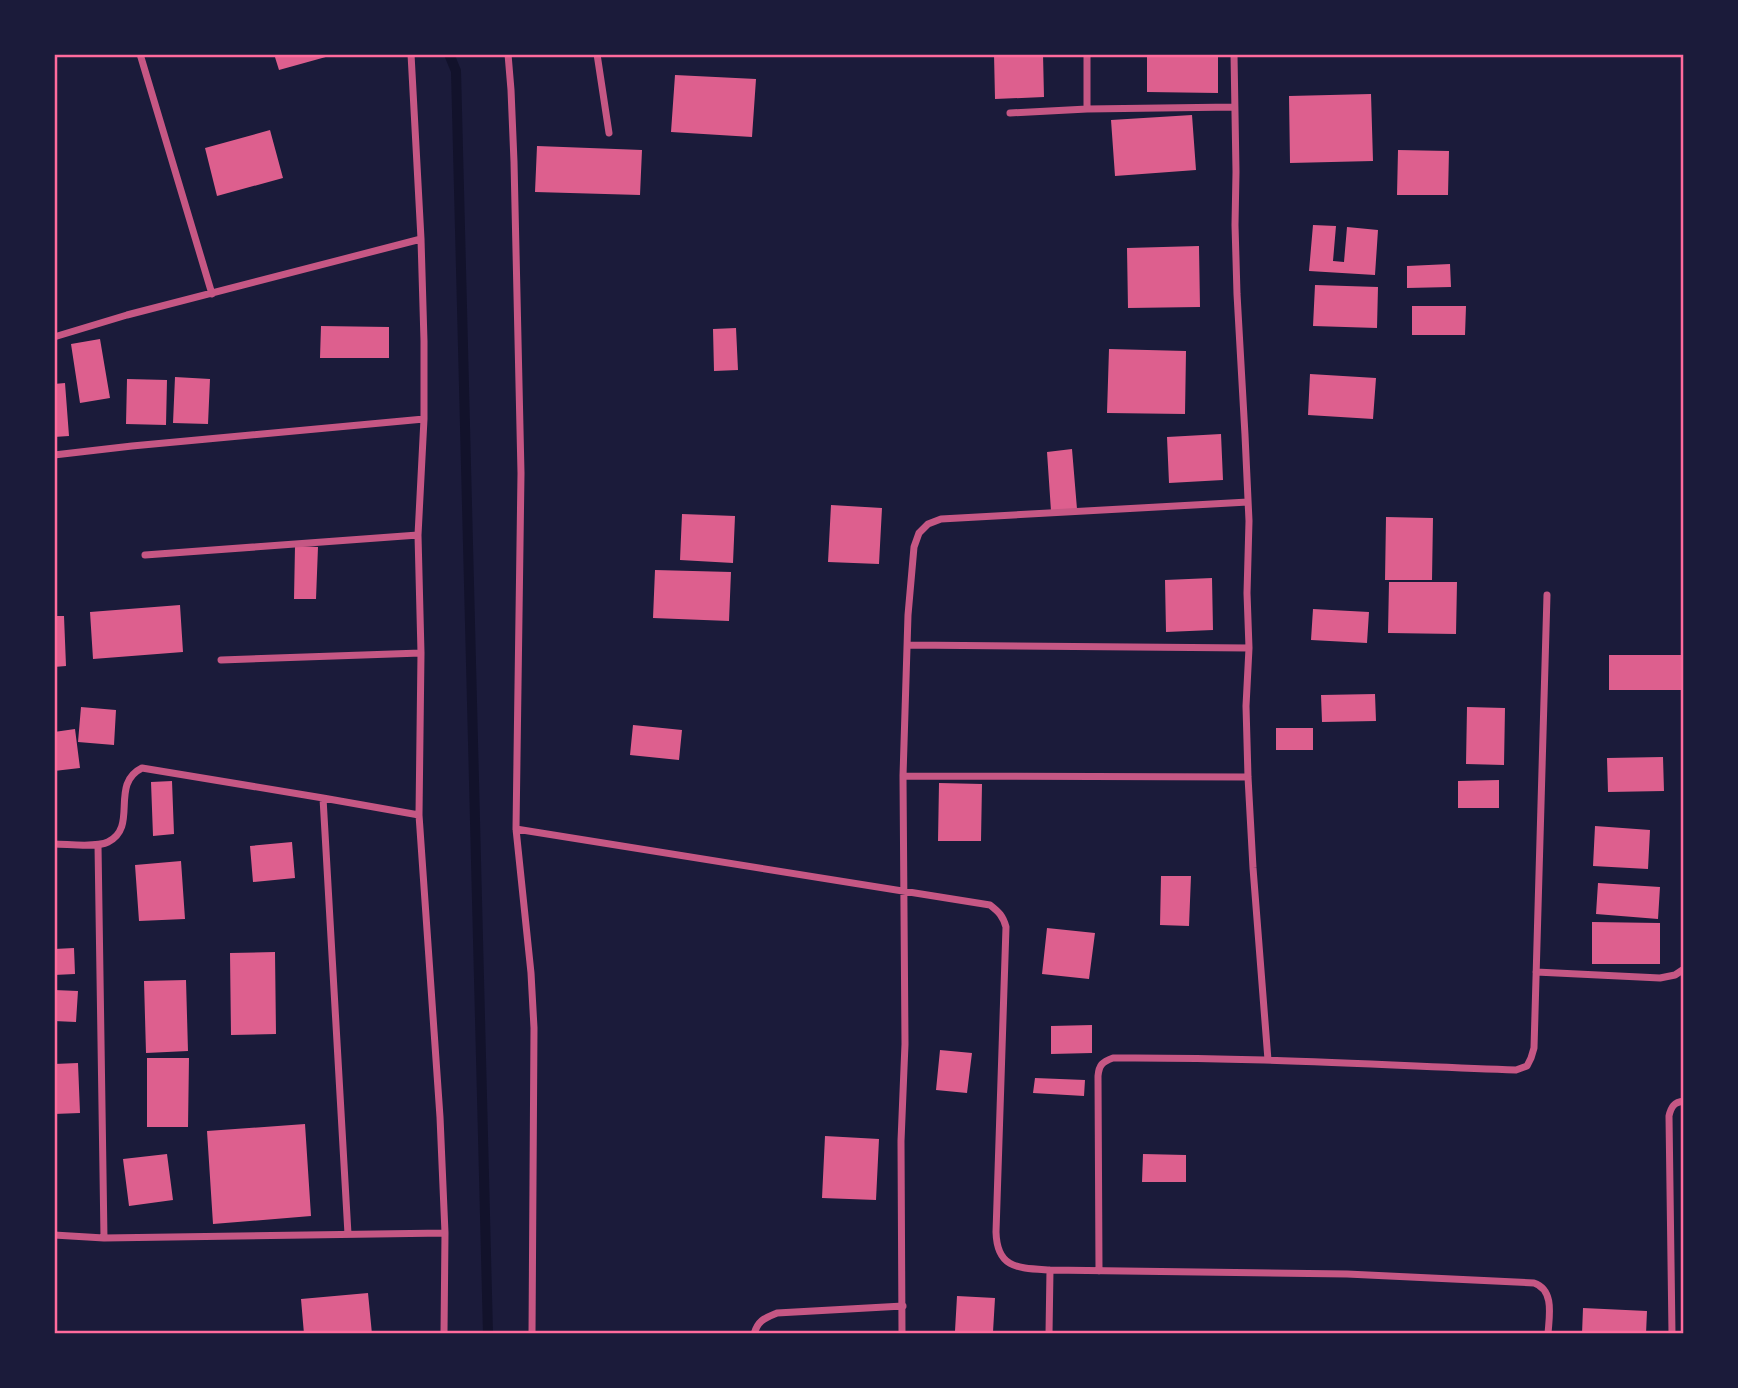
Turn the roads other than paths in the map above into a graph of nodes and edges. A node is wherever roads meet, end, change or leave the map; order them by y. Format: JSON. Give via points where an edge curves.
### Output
{"nodes":[{"id":1,"x":140,"y":54,"type":"edge"},
{"id":2,"x":411,"y":54,"type":"edge"},
{"id":3,"x":508,"y":54,"type":"edge"},
{"id":4,"x":597,"y":54,"type":"edge"},
{"id":5,"x":1087,"y":54,"type":"edge"},
{"id":6,"x":1234,"y":54,"type":"edge"},
{"id":7,"x":1234,"y":107,"type":"junction"},
{"id":8,"x":1087,"y":109,"type":"junction"},
{"id":9,"x":1010,"y":113,"type":"dead end"},
{"id":10,"x":609,"y":133,"type":"dead end"},
{"id":11,"x":421,"y":239,"type":"junction"},
{"id":12,"x":212,"y":294,"type":"junction"},
{"id":13,"x":54,"y":337,"type":"edge"},
{"id":14,"x":424,"y":419,"type":"junction"},
{"id":15,"x":54,"y":456,"type":"edge"},
{"id":16,"x":1248,"y":502,"type":"junction"},
{"id":17,"x":418,"y":535,"type":"junction"},
{"id":18,"x":145,"y":555,"type":"dead end"},
{"id":19,"x":1547,"y":595,"type":"dead end"},
{"id":20,"x":908,"y":645,"type":"junction"},
{"id":21,"x":1249,"y":648,"type":"junction"},
{"id":22,"x":421,"y":653,"type":"junction"},
{"id":23,"x":221,"y":660,"type":"dead end"},
{"id":24,"x":903,"y":776,"type":"junction"},
{"id":25,"x":1248,"y":777,"type":"junction"},
{"id":26,"x":324,"y":798,"type":"junction"},
{"id":27,"x":419,"y":815,"type":"junction"},
{"id":28,"x":516,"y":829,"type":"junction"},
{"id":29,"x":54,"y":844,"type":"edge"},
{"id":30,"x":98,"y":845,"type":"junction"},
{"id":31,"x":903,"y":892,"type":"junction"},
{"id":32,"x":1684,"y":969,"type":"edge"},
{"id":33,"x":1536,"y":972,"type":"junction"},
{"id":34,"x":1268,"y":1060,"type":"junction"},
{"id":35,"x":1684,"y":1101,"type":"edge"},
{"id":36,"x":445,"y":1233,"type":"junction"},
{"id":37,"x":348,"y":1234,"type":"junction"},
{"id":38,"x":54,"y":1235,"type":"edge"},
{"id":39,"x":104,"y":1238,"type":"junction"},
{"id":40,"x":1050,"y":1270,"type":"junction"},
{"id":41,"x":1099,"y":1271,"type":"junction"},
{"id":42,"x":903,"y":1306,"type":"junction"},
{"id":43,"x":444,"y":1334,"type":"edge"},
{"id":44,"x":532,"y":1334,"type":"edge"},
{"id":45,"x":754,"y":1334,"type":"edge"},
{"id":46,"x":902,"y":1334,"type":"edge"},
{"id":47,"x":1049,"y":1334,"type":"edge"},
{"id":48,"x":1548,"y":1334,"type":"edge"},
{"id":49,"x":1672,"y":1334,"type":"edge"}],
"edges":[{"from":1,"to":12,"type":"street"},
{"from":2,"to":11,"type":"street"},
{"from":3,"to":28,"type":"street","via":[[521,473]]},
{"from":4,"to":10,"type":"street"},
{"from":5,"to":8,"type":"street"},
{"from":6,"to":7,"type":"street"},
{"from":7,"to":8,"type":"street"},
{"from":7,"to":16,"type":"street","via":[[1237,294]]},
{"from":8,"to":9,"type":"street"},
{"from":11,"to":12,"type":"street"},
{"from":11,"to":14,"type":"street"},
{"from":12,"to":13,"type":"street"},
{"from":14,"to":15,"type":"street"},
{"from":14,"to":17,"type":"street"},
{"from":16,"to":20,"type":"street","via":[[941,519],[928,524],[914,547]]},
{"from":16,"to":21,"type":"street"},
{"from":17,"to":18,"type":"street"},
{"from":17,"to":22,"type":"street"},
{"from":19,"to":33,"type":"street"},
{"from":20,"to":21,"type":"street"},
{"from":20,"to":24,"type":"street"},
{"from":21,"to":25,"type":"street"},
{"from":22,"to":23,"type":"street"},
{"from":22,"to":27,"type":"street"},
{"from":24,"to":25,"type":"street"},
{"from":24,"to":31,"type":"street"},
{"from":25,"to":34,"type":"street"},
{"from":26,"to":27,"type":"street"},
{"from":26,"to":30,"type":"street","via":[[142,768],[127,780],[119,832]]},
{"from":26,"to":37,"type":"street"},
{"from":27,"to":36,"type":"street"},
{"from":28,"to":31,"type":"street"},
{"from":28,"to":44,"type":"street","via":[[534,1028]]},
{"from":29,"to":30,"type":"street"},
{"from":30,"to":39,"type":"street"},
{"from":31,"to":40,"type":"street","via":[[990,905],[1003,916],[996,1246],[1007,1262]]},
{"from":31,"to":42,"type":"street"},
{"from":32,"to":33,"type":"street","via":[[1660,978]]},
{"from":33,"to":34,"type":"street","via":[[1534,1048],[1527,1066],[1516,1070]]},
{"from":34,"to":41,"type":"street","via":[[1113,1058],[1099,1067]]},
{"from":35,"to":49,"type":"street","via":[[1671,1107],[1668,1116]]},
{"from":36,"to":37,"type":"street"},
{"from":36,"to":43,"type":"street"},
{"from":37,"to":39,"type":"street"},
{"from":38,"to":39,"type":"street"},
{"from":40,"to":41,"type":"street"},
{"from":40,"to":47,"type":"street"},
{"from":41,"to":48,"type":"street","via":[[1347,1274],[1534,1283],[1541,1285],[1549,1301]]},
{"from":42,"to":45,"type":"street","via":[[778,1313],[764,1318]]},
{"from":42,"to":46,"type":"street"}]}
